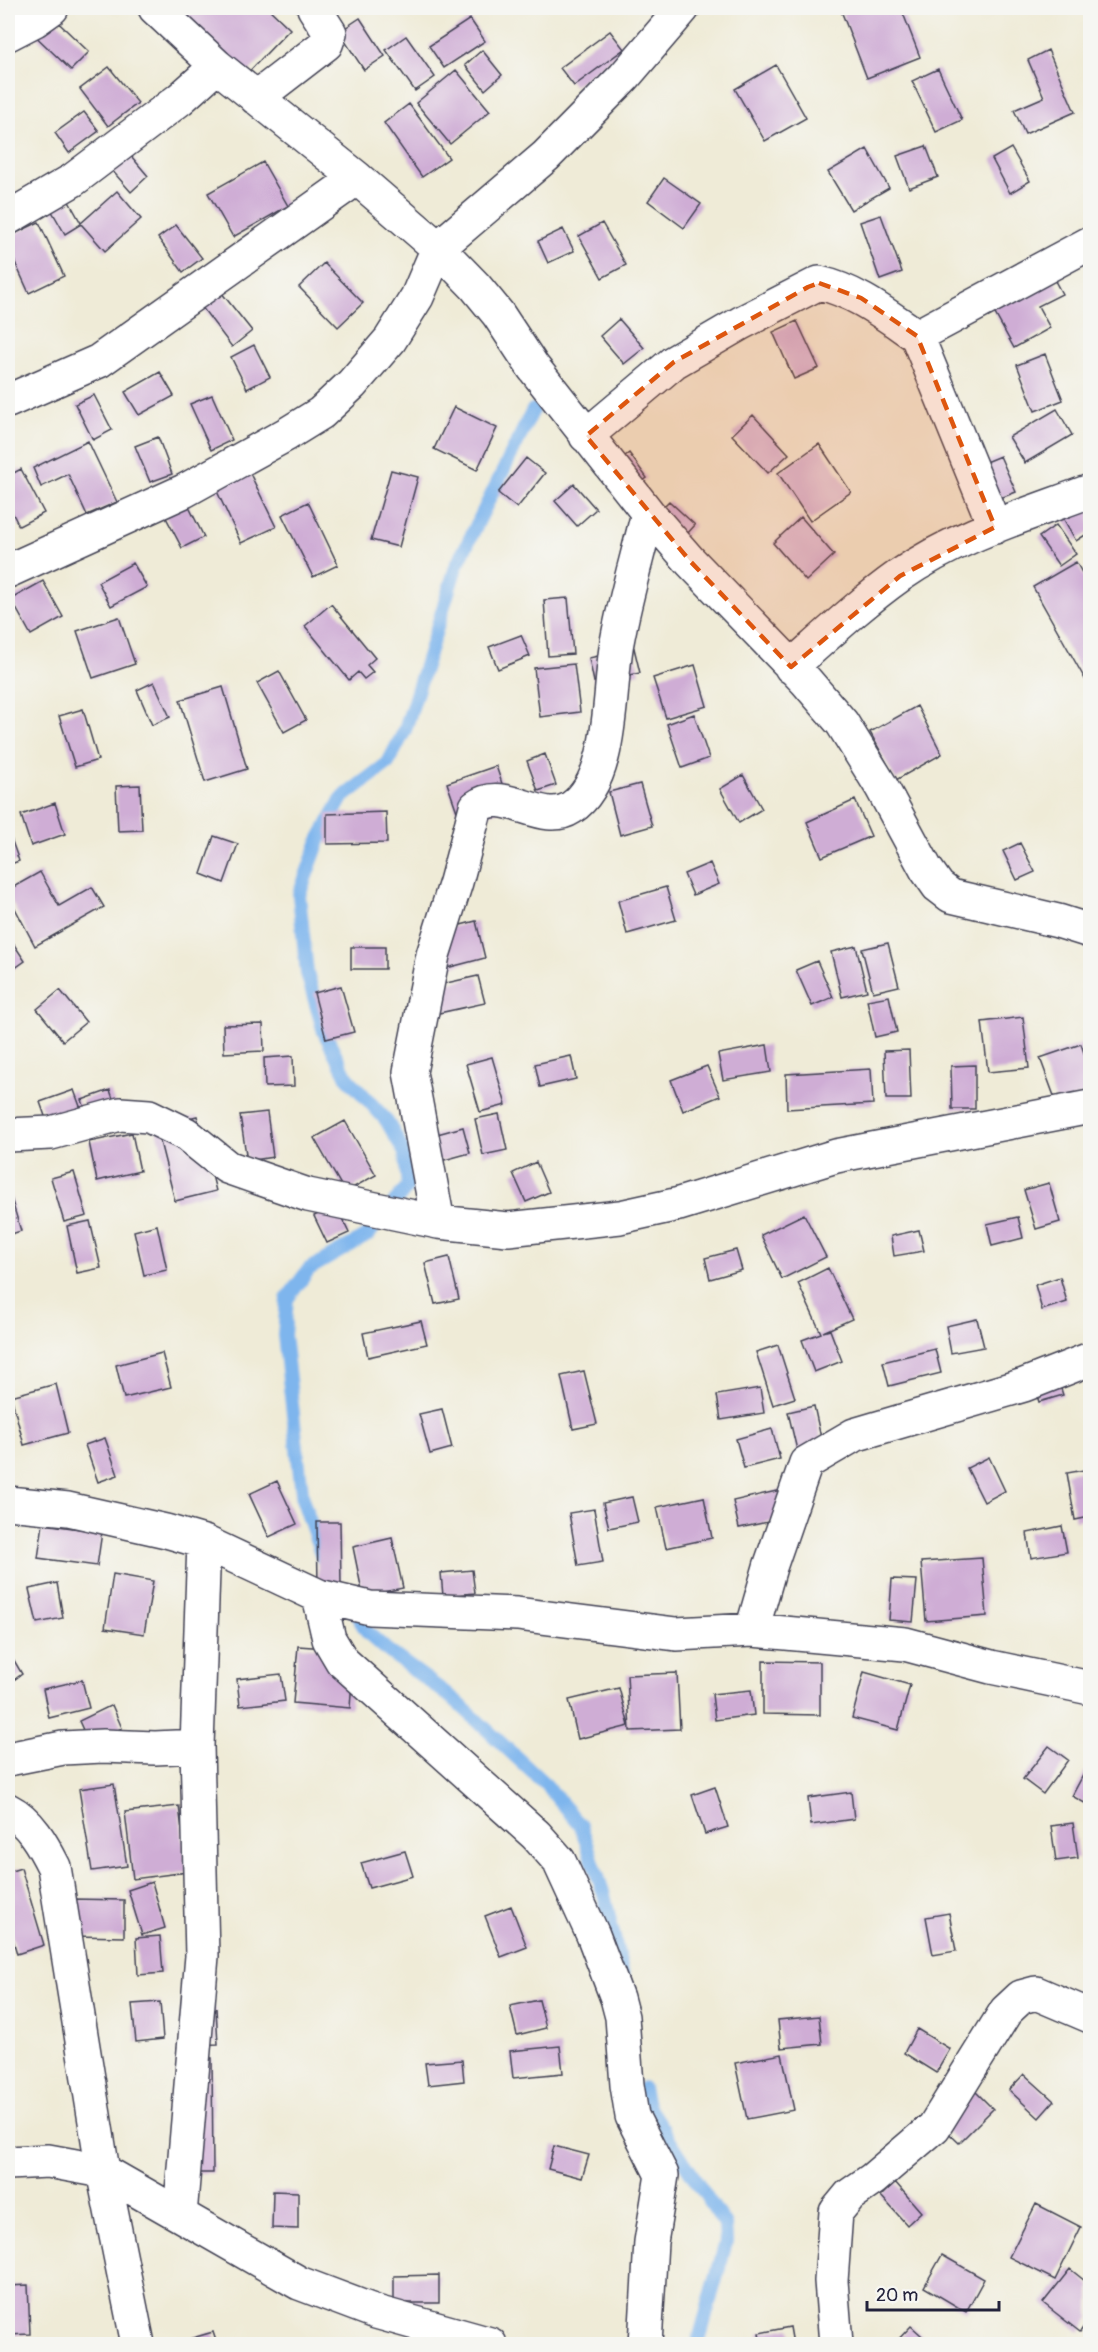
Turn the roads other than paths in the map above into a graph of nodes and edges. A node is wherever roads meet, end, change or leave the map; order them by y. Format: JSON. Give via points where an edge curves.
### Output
{"nodes":[{"id":1,"x":52,"y":8,"type":"edge"},
{"id":2,"x":155,"y":8,"type":"edge"},
{"id":3,"x":314,"y":8,"type":"edge"},
{"id":4,"x":683,"y":8,"type":"edge"},
{"id":5,"x":8,"y":34,"type":"edge"},
{"id":6,"x":217,"y":66,"type":"junction"},
{"id":7,"x":256,"y":98,"type":"junction"},
{"id":8,"x":357,"y":178,"type":"junction"},
{"id":9,"x":8,"y":218,"type":"edge"},
{"id":10,"x":1090,"y":243,"type":"edge"},
{"id":11,"x":438,"y":248,"type":"junction"},
{"id":12,"x":917,"y":336,"type":"junction"},
{"id":13,"x":8,"y":401,"type":"edge"},
{"id":14,"x":586,"y":436,"type":"junction"},
{"id":15,"x":1090,"y":490,"type":"edge"},
{"id":16,"x":648,"y":513,"type":"junction"},
{"id":17,"x":995,"y":527,"type":"junction"},
{"id":18,"x":8,"y":571,"type":"edge"},
{"id":19,"x":791,"y":667,"type":"junction"},
{"id":20,"x":1090,"y":931,"type":"edge"},
{"id":21,"x":1090,"y":1107,"type":"edge"},
{"id":22,"x":8,"y":1135,"type":"edge"},
{"id":23,"x":438,"y":1222,"type":"junction"},
{"id":24,"x":1090,"y":1359,"type":"edge"},
{"id":25,"x":8,"y":1503,"type":"edge"},
{"id":26,"x":204,"y":1542,"type":"junction"},
{"id":27,"x":319,"y":1596,"type":"junction"},
{"id":28,"x":752,"y":1630,"type":"junction"},
{"id":29,"x":1090,"y":1688,"type":"edge"},
{"id":30,"x":197,"y":1746,"type":"junction"},
{"id":31,"x":8,"y":1760,"type":"edge"},
{"id":32,"x":8,"y":1810,"type":"edge"},
{"id":33,"x":1090,"y":2016,"type":"edge"},
{"id":34,"x":8,"y":2163,"type":"edge"},
{"id":35,"x":103,"y":2171,"type":"junction"},
{"id":36,"x":180,"y":2215,"type":"junction"},
{"id":37,"x":138,"y":2344,"type":"edge"},
{"id":38,"x":490,"y":2344,"type":"edge"},
{"id":39,"x":645,"y":2344,"type":"edge"},
{"id":40,"x":836,"y":2344,"type":"edge"}],
"edges":[{"from":1,"to":5,"type":"street"},
{"from":2,"to":6,"type":"street"},
{"from":3,"to":7,"type":"street","via":[[330,33],[326,44]]},
{"from":4,"to":11,"type":"street","via":[[624,77],[546,156]]},
{"from":6,"to":7,"type":"street"},
{"from":6,"to":9,"type":"street","via":[[73,180]]},
{"from":7,"to":8,"type":"street"},
{"from":8,"to":11,"type":"street"},
{"from":8,"to":13,"type":"street","via":[[99,362]]},
{"from":10,"to":12,"type":"street"},
{"from":11,"to":14,"type":"street","via":[[498,314]]},
{"from":11,"to":18,"type":"street","via":[[417,297],[390,340],[321,413],[183,491]]},
{"from":12,"to":14,"type":"street","via":[[861,298],[819,283],[674,362]]},
{"from":12,"to":17,"type":"street"},
{"from":14,"to":16,"type":"street"},
{"from":15,"to":17,"type":"street"},
{"from":16,"to":19,"type":"street"},
{"from":16,"to":23,"type":"street","via":[[617,642],[603,751],[589,791],[557,815],[490,800],[476,807],[433,955],[410,1072]]},
{"from":17,"to":19,"type":"street","via":[[934,555],[900,576]]},
{"from":19,"to":20,"type":"street","via":[[842,723],[938,886],[951,896]]},
{"from":21,"to":23,"type":"street","via":[[836,1155],[679,1204],[620,1216],[508,1229]]},
{"from":22,"to":23,"type":"street","via":[[51,1133],[120,1114],[149,1116],[186,1134],[227,1167],[308,1195]]},
{"from":24,"to":28,"type":"street","via":[[1024,1385],[854,1435],[806,1463]]},
{"from":25,"to":26,"type":"street","via":[[68,1509]]},
{"from":26,"to":27,"type":"street"},
{"from":26,"to":30,"type":"street"},
{"from":27,"to":28,"type":"street","via":[[370,1608],[517,1614],[676,1635]]},
{"from":27,"to":39,"type":"street","via":[[329,1638],[342,1661],[536,1835],[559,1862],[593,1935],[622,2017],[632,2116],[662,2175],[651,2242]]},
{"from":28,"to":29,"type":"street","via":[[905,1644]]},
{"from":30,"to":31,"type":"street","via":[[63,1748]]},
{"from":30,"to":36,"type":"street","via":[[202,1956]]},
{"from":32,"to":35,"type":"street","via":[[30,1826],[54,1867]]},
{"from":33,"to":40,"type":"street","via":[[1036,1993],[1021,1997],[1006,2011],[934,2127],[850,2195],[836,2212],[831,2281]]},
{"from":34,"to":35,"type":"street","via":[[48,2161]]},
{"from":35,"to":36,"type":"street"},
{"from":35,"to":37,"type":"street"},
{"from":36,"to":38,"type":"street","via":[[299,2283],[376,2312]]}]}
